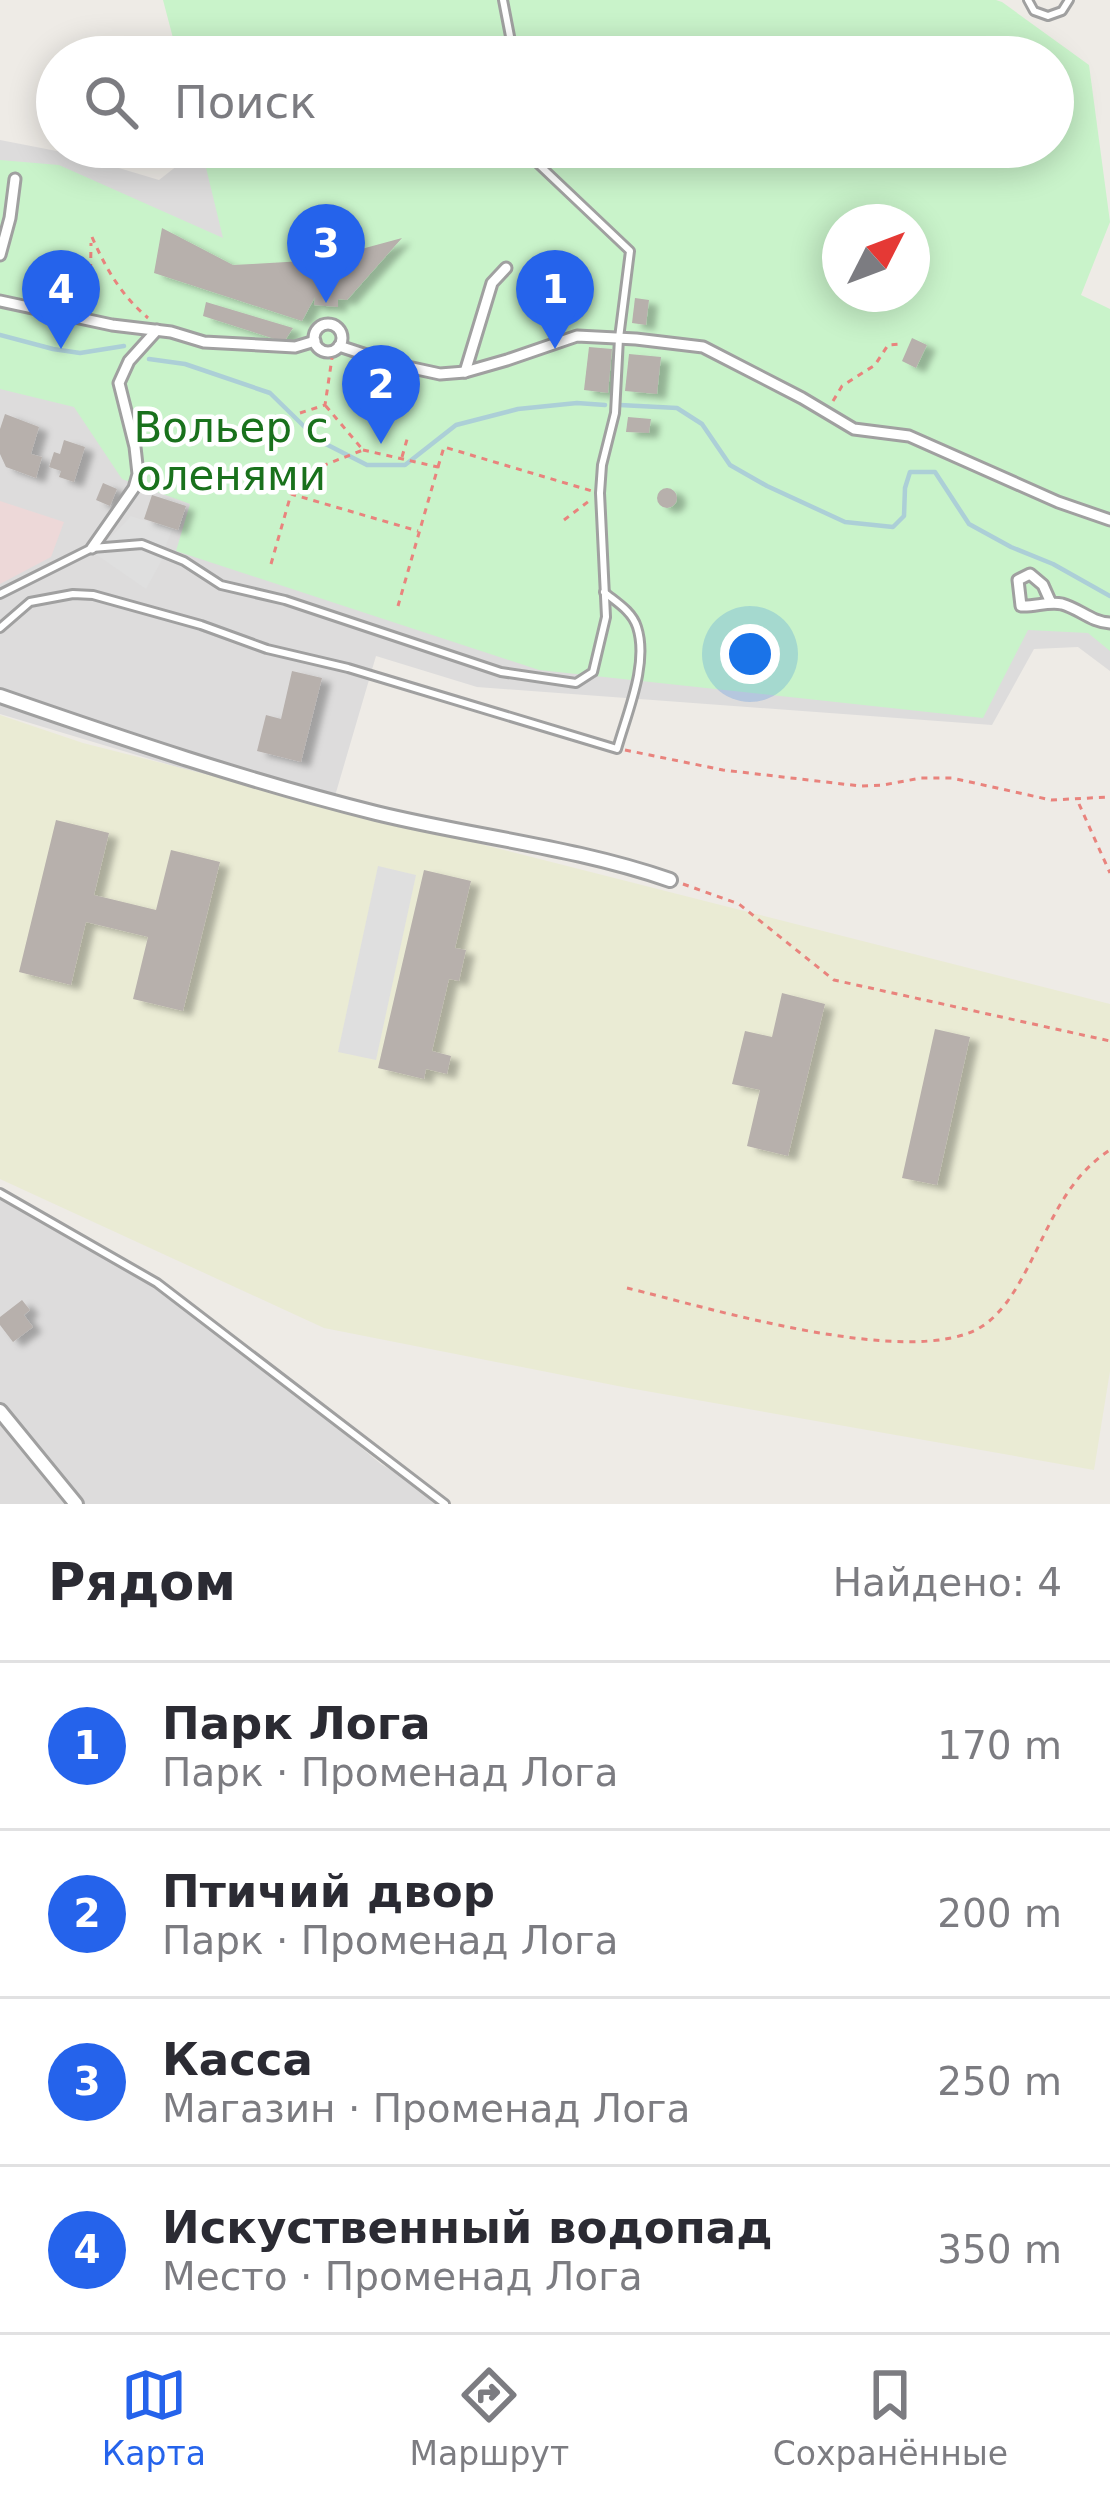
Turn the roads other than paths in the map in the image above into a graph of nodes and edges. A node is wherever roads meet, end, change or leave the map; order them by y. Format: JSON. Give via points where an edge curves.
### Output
{"nodes":[{"id":1,"x":503,"y":0,"type":"edge"},
{"id":2,"x":1028,"y":0,"type":"edge"},
{"id":3,"x":1070,"y":0,"type":"edge"},
{"id":4,"x":510,"y":36,"type":"edge"},
{"id":5,"x":543,"y":168,"type":"edge"},
{"id":6,"x":16,"y":179,"type":"dead end"},
{"id":7,"x":0,"y":255,"type":"edge"},
{"id":8,"x":506,"y":268,"type":"dead end"},
{"id":9,"x":0,"y":301,"type":"edge"},
{"id":10,"x":157,"y":330,"type":"junction"},
{"id":11,"x":619,"y":338,"type":"junction"},
{"id":12,"x":315,"y":340,"type":"junction"},
{"id":13,"x":336,"y":349,"type":"junction"},
{"id":14,"x":465,"y":372,"type":"junction"},
{"id":15,"x":1110,"y":520,"type":"edge"},
{"id":16,"x":92,"y":548,"type":"junction"},
{"id":17,"x":604,"y":592,"type":"junction"},
{"id":18,"x":0,"y":593,"type":"edge"},
{"id":19,"x":1051,"y":603,"type":"dead end"},
{"id":20,"x":1110,"y":623,"type":"edge"},
{"id":21,"x":0,"y":628,"type":"edge"},
{"id":22,"x":0,"y":696,"type":"edge"},
{"id":23,"x":670,"y":880,"type":"road end"},
{"id":24,"x":0,"y":1193,"type":"edge"},
{"id":25,"x":0,"y":1412,"type":"edge"},
{"id":26,"x":76,"y":1504,"type":"edge"},
{"id":27,"x":445,"y":1504,"type":"edge"}],
"edges":[{"from":1,"to":4,"type":"lane"},
{"from":2,"to":3,"type":"lane","via":[[1048,16]]},
{"from":5,"to":11,"type":"lane","via":[[630,251]]},
{"from":6,"to":7,"type":"street"},
{"from":8,"to":14,"type":"street","via":[[492,283]]},
{"from":9,"to":10,"type":"street"},
{"from":10,"to":12,"type":"street","via":[[227,343],[295,347]]},
{"from":10,"to":16,"type":"street","via":[[119,383],[135,447],[134,488]]},
{"from":11,"to":14,"type":"street","via":[[577,336]]},
{"from":11,"to":15,"type":"street","via":[[703,347],[854,429],[909,436]]},
{"from":11,"to":17,"type":"lane","via":[[600,493]]},
{"from":12,"to":13,"type":"street","via":[[320,349]]},
{"from":12,"to":13,"type":"street","via":[[331,324],[341,332]]},
{"from":13,"to":14,"type":"street","via":[[440,374]]},
{"from":16,"to":17,"type":"lane","via":[[142,544],[221,585],[501,672],[576,683],[593,672]]},
{"from":16,"to":18,"type":"lane"},
{"from":17,"to":21,"type":"lane","via":[[637,625],[640,652],[617,749],[93,595],[30,602]]},
{"from":19,"to":20,"type":"street"},
{"from":22,"to":23,"type":"street","via":[[172,756],[377,813]]},
{"from":24,"to":27,"type":"lane","via":[[157,1282]]},
{"from":25,"to":26,"type":"street"}]}
